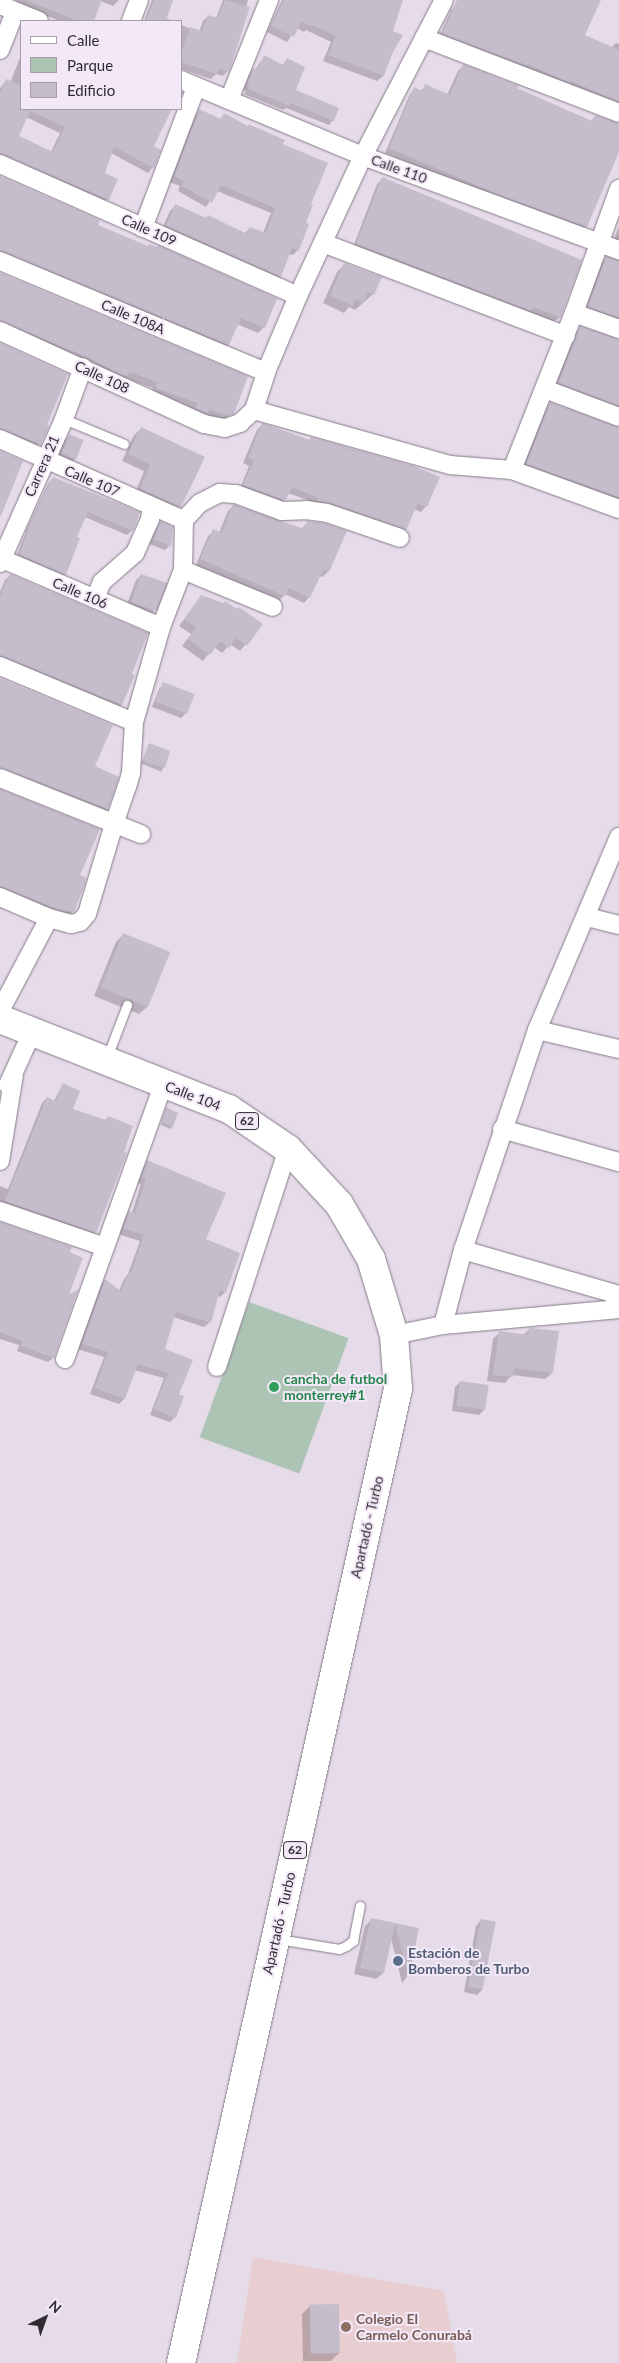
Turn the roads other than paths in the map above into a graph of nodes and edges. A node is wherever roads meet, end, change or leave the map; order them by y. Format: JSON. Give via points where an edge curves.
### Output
{"nodes":[{"id":1,"x":139,"y":0,"type":"edge"},
{"id":2,"x":269,"y":0,"type":"edge"},
{"id":3,"x":444,"y":0,"type":"edge"},
{"id":4,"x":8,"y":8,"type":"edge"},
{"id":5,"x":36,"y":20,"type":"edge"},
{"id":6,"x":131,"y":20,"type":"edge"},
{"id":7,"x":424,"y":38,"type":"junction"},
{"id":8,"x":0,"y":50,"type":"edge"},
{"id":9,"x":189,"y":84,"type":"edge"},
{"id":10,"x":229,"y":100,"type":"junction"},
{"id":11,"x":182,"y":106,"type":"edge"},
{"id":12,"x":181,"y":110,"type":"edge"},
{"id":13,"x":619,"y":113,"type":"edge"},
{"id":14,"x":363,"y":156,"type":"junction"},
{"id":15,"x":0,"y":164,"type":"edge"},
{"id":16,"x":619,"y":189,"type":"edge"},
{"id":17,"x":143,"y":228,"type":"junction"},
{"id":18,"x":323,"y":243,"type":"junction"},
{"id":19,"x":600,"y":243,"type":"junction"},
{"id":20,"x":619,"y":250,"type":"edge"},
{"id":21,"x":0,"y":261,"type":"edge"},
{"id":22,"x":298,"y":296,"type":"junction"},
{"id":23,"x":574,"y":313,"type":"junction"},
{"id":24,"x":619,"y":329,"type":"edge"},
{"id":25,"x":0,"y":331,"type":"edge"},
{"id":26,"x":566,"y":336,"type":"junction"},
{"id":27,"x":83,"y":368,"type":"junction"},
{"id":28,"x":266,"y":372,"type":"junction"},
{"id":29,"x":545,"y":389,"type":"junction"},
{"id":30,"x":254,"y":410,"type":"junction"},
{"id":31,"x":619,"y":416,"type":"edge"},
{"id":32,"x":64,"y":419,"type":"junction"},
{"id":33,"x":0,"y":439,"type":"edge"},
{"id":34,"x":124,"y":444,"type":"dead end"},
{"id":35,"x":44,"y":460,"type":"junction"},
{"id":36,"x":512,"y":470,"type":"junction"},
{"id":37,"x":152,"y":507,"type":"junction"},
{"id":38,"x":619,"y":509,"type":"edge"},
{"id":39,"x":184,"y":520,"type":"junction"},
{"id":40,"x":400,"y":538,"type":"dead end"},
{"id":41,"x":1,"y":560,"type":"edge"},
{"id":42,"x":183,"y":570,"type":"junction"},
{"id":43,"x":94,"y":598,"type":"junction"},
{"id":44,"x":273,"y":607,"type":"dead end"},
{"id":45,"x":161,"y":627,"type":"junction"},
{"id":46,"x":0,"y":666,"type":"edge"},
{"id":47,"x":134,"y":722,"type":"junction"},
{"id":48,"x":0,"y":778,"type":"edge"},
{"id":49,"x":114,"y":824,"type":"junction"},
{"id":50,"x":140,"y":834,"type":"dead end"},
{"id":51,"x":619,"y":837,"type":"edge"},
{"id":52,"x":0,"y":897,"type":"edge"},
{"id":53,"x":587,"y":917,"type":"junction"},
{"id":54,"x":49,"y":918,"type":"junction"},
{"id":55,"x":619,"y":925,"type":"edge"},
{"id":56,"x":127,"y":1006,"type":"dead end"},
{"id":57,"x":0,"y":1011,"type":"edge"},
{"id":58,"x":0,"y":1018,"type":"edge"},
{"id":59,"x":537,"y":1030,"type":"junction"},
{"id":60,"x":32,"y":1032,"type":"junction"},
{"id":61,"x":619,"y":1048,"type":"edge"},
{"id":62,"x":105,"y":1062,"type":"junction"},
{"id":63,"x":14,"y":1075,"type":"junction"},
{"id":64,"x":163,"y":1085,"type":"junction"},
{"id":65,"x":0,"y":1099,"type":"edge"},
{"id":66,"x":502,"y":1129,"type":"junction"},
{"id":67,"x":288,"y":1148,"type":"junction"},
{"id":68,"x":0,"y":1161,"type":"edge"},
{"id":69,"x":619,"y":1162,"type":"edge"},
{"id":70,"x":0,"y":1211,"type":"edge"},
{"id":71,"x":105,"y":1246,"type":"junction"},
{"id":72,"x":463,"y":1250,"type":"junction"},
{"id":73,"x":619,"y":1296,"type":"edge"},
{"id":74,"x":619,"y":1309,"type":"edge"},
{"id":75,"x":443,"y":1325,"type":"junction"},
{"id":76,"x":394,"y":1335,"type":"junction"},
{"id":77,"x":65,"y":1359,"type":"dead end"},
{"id":78,"x":218,"y":1367,"type":"dead end"},
{"id":79,"x":360,"y":1906,"type":"dead end"},
{"id":80,"x":276,"y":1938,"type":"junction"},
{"id":81,"x":181,"y":2363,"type":"edge"}],
"edges":[{"from":1,"to":6,"type":"street"},
{"from":2,"to":10,"type":"street"},
{"from":3,"to":7,"type":"street"},
{"from":4,"to":5,"type":"street"},
{"from":4,"to":8,"type":"street"},
{"from":7,"to":13,"type":"street"},
{"from":7,"to":14,"type":"street"},
{"from":9,"to":10,"type":"street","name":"Calle 110"},
{"from":9,"to":11,"type":"street"},
{"from":10,"to":14,"type":"street","name":"Calle 110"},
{"from":12,"to":17,"type":"street"},
{"from":14,"to":18,"type":"street"},
{"from":14,"to":19,"type":"street","name":"Calle 110"},
{"from":15,"to":17,"type":"street","name":"Calle 109"},
{"from":16,"to":19,"type":"street"},
{"from":17,"to":22,"type":"street","name":"Calle 109"},
{"from":18,"to":22,"type":"street"},
{"from":18,"to":26,"type":"street"},
{"from":19,"to":20,"type":"street","name":"Calle 110"},
{"from":19,"to":23,"type":"street"},
{"from":21,"to":28,"type":"street","name":"Calle 108A"},
{"from":22,"to":28,"type":"street"},
{"from":23,"to":24,"type":"street"},
{"from":23,"to":26,"type":"street"},
{"from":25,"to":27,"type":"street","name":"Calle 108"},
{"from":26,"to":29,"type":"street"},
{"from":27,"to":30,"type":"street","name":"Calle 108","via":[[204,424],[225,428],[240,423]]},
{"from":27,"to":32,"type":"street","name":"Carrera 21"},
{"from":28,"to":30,"type":"street"},
{"from":29,"to":31,"type":"street"},
{"from":29,"to":36,"type":"street"},
{"from":30,"to":36,"type":"street","via":[[450,465]]},
{"from":32,"to":34,"type":"lane"},
{"from":32,"to":35,"type":"street","name":"Carrera 21"},
{"from":33,"to":35,"type":"street","name":"Calle 107"},
{"from":35,"to":37,"type":"street","name":"Calle 107"},
{"from":35,"to":41,"type":"street","name":"Carrera 21"},
{"from":36,"to":38,"type":"street"},
{"from":37,"to":39,"type":"street","name":"Calle 107"},
{"from":37,"to":43,"type":"street","via":[[136,553],[102,582]]},
{"from":39,"to":40,"type":"street","via":[[200,503],[220,493],[236,494],[282,511],[327,513]]},
{"from":39,"to":42,"type":"street"},
{"from":41,"to":43,"type":"street","name":"Calle 106"},
{"from":42,"to":44,"type":"street"},
{"from":42,"to":45,"type":"street"},
{"from":43,"to":45,"type":"street","name":"Calle 106"},
{"from":45,"to":47,"type":"street"},
{"from":46,"to":47,"type":"street"},
{"from":47,"to":49,"type":"street","via":[[131,773]]},
{"from":48,"to":49,"type":"street"},
{"from":49,"to":50,"type":"street"},
{"from":49,"to":54,"type":"street","via":[[87,914],[80,922],[71,924]]},
{"from":51,"to":53,"type":"street"},
{"from":52,"to":54,"type":"street"},
{"from":53,"to":55,"type":"street"},
{"from":53,"to":59,"type":"street"},
{"from":54,"to":57,"type":"street"},
{"from":56,"to":62,"type":"lane"},
{"from":58,"to":60,"type":"main road","name":"Calle 104","number":"62"},
{"from":59,"to":61,"type":"street"},
{"from":59,"to":66,"type":"street"},
{"from":60,"to":62,"type":"main road","name":"Calle 104","number":"62"},
{"from":60,"to":63,"type":"street"},
{"from":62,"to":64,"type":"main road","name":"Calle 104","number":"62"},
{"from":63,"to":65,"type":"street"},
{"from":63,"to":68,"type":"street"},
{"from":64,"to":67,"type":"main road","name":"Calle 104","number":"62","via":[[229,1109]]},
{"from":64,"to":71,"type":"street"},
{"from":66,"to":69,"type":"street"},
{"from":66,"to":72,"type":"street"},
{"from":67,"to":76,"type":"main road","name":"Calle 104","number":"62","via":[[339,1204],[371,1259]]},
{"from":67,"to":78,"type":"street"},
{"from":70,"to":71,"type":"street"},
{"from":71,"to":77,"type":"street"},
{"from":72,"to":73,"type":"street"},
{"from":72,"to":75,"type":"street"},
{"from":74,"to":75,"type":"street"},
{"from":75,"to":76,"type":"street"},
{"from":76,"to":80,"type":"main road","name":"Apartadó - Turbo","number":"62","via":[[398,1389]]},
{"from":79,"to":80,"type":"lane","via":[[353,1941],[340,1949]]},
{"from":80,"to":81,"type":"main road","name":"Apartadó - Turbo","number":"62"}]}
